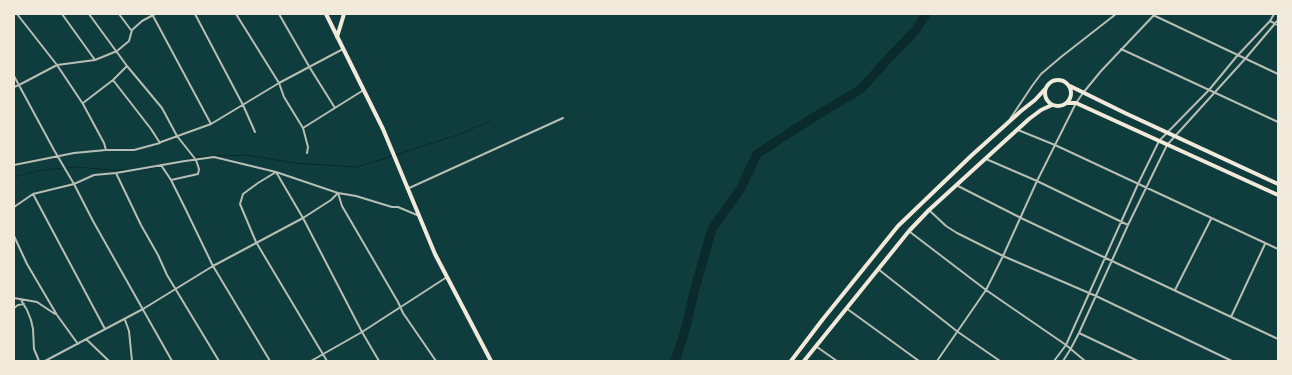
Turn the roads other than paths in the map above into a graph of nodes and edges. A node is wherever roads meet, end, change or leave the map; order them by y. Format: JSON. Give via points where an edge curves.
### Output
{"nodes":[{"id":1,"x":17,"y":14,"type":"edge"},
{"id":2,"x":62,"y":14,"type":"edge"},
{"id":3,"x":89,"y":14,"type":"edge"},
{"id":4,"x":119,"y":14,"type":"edge"},
{"id":5,"x":153,"y":14,"type":"edge"},
{"id":6,"x":195,"y":14,"type":"edge"},
{"id":7,"x":236,"y":14,"type":"edge"},
{"id":8,"x":279,"y":14,"type":"edge"},
{"id":9,"x":326,"y":14,"type":"edge"},
{"id":10,"x":344,"y":14,"type":"edge"},
{"id":11,"x":1116,"y":14,"type":"edge"},
{"id":12,"x":1154,"y":14,"type":"edge"},
{"id":13,"x":1274,"y":14,"type":"edge"},
{"id":14,"x":1278,"y":20,"type":"edge"},
{"id":15,"x":1270,"y":21,"type":"junction"},
{"id":16,"x":1277,"y":24,"type":"edge"},
{"id":17,"x":132,"y":30,"type":"junction"},
{"id":18,"x":337,"y":37,"type":"junction"},
{"id":19,"x":343,"y":49,"type":"junction"},
{"id":20,"x":1122,"y":49,"type":"junction"},
{"id":21,"x":117,"y":50,"type":"junction"},
{"id":22,"x":1238,"y":56,"type":"junction"},
{"id":23,"x":1245,"y":59,"type":"junction"},
{"id":24,"x":95,"y":60,"type":"junction"},
{"id":25,"x":57,"y":65,"type":"junction"},
{"id":26,"x":127,"y":66,"type":"junction"},
{"id":27,"x":310,"y":68,"type":"junction"},
{"id":28,"x":1278,"y":74,"type":"edge"},
{"id":29,"x":14,"y":76,"type":"edge"},
{"id":30,"x":113,"y":80,"type":"junction"},
{"id":31,"x":279,"y":83,"type":"junction"},
{"id":32,"x":18,"y":85,"type":"junction"},
{"id":33,"x":1070,"y":86,"type":"junction"},
{"id":34,"x":14,"y":87,"type":"edge"},
{"id":35,"x":1046,"y":88,"type":"junction"},
{"id":36,"x":364,"y":90,"type":"junction"},
{"id":37,"x":1209,"y":90,"type":"junction"},
{"id":38,"x":1082,"y":93,"type":"junction"},
{"id":39,"x":1215,"y":93,"type":"junction"},
{"id":40,"x":1067,"y":103,"type":"junction"},
{"id":41,"x":1076,"y":103,"type":"junction"},
{"id":42,"x":83,"y":104,"type":"junction"},
{"id":43,"x":243,"y":105,"type":"junction"},
{"id":44,"x":1052,"y":105,"type":"junction"},
{"id":45,"x":335,"y":108,"type":"junction"},
{"id":46,"x":563,"y":118,"type":"dead end"},
{"id":47,"x":1278,"y":122,"type":"edge"},
{"id":48,"x":1008,"y":123,"type":"junction"},
{"id":49,"x":211,"y":124,"type":"junction"},
{"id":50,"x":303,"y":128,"type":"junction"},
{"id":51,"x":1018,"y":130,"type":"junction"},
{"id":52,"x":255,"y":132,"type":"dead end"},
{"id":53,"x":1167,"y":133,"type":"junction"},
{"id":54,"x":177,"y":136,"type":"junction"},
{"id":55,"x":1174,"y":136,"type":"junction"},
{"id":56,"x":1160,"y":142,"type":"junction"},
{"id":57,"x":160,"y":143,"type":"junction"},
{"id":58,"x":1055,"y":145,"type":"junction"},
{"id":59,"x":1167,"y":145,"type":"junction"},
{"id":60,"x":106,"y":150,"type":"junction"},
{"id":61,"x":306,"y":153,"type":"dead end"},
{"id":62,"x":58,"y":157,"type":"junction"},
{"id":63,"x":986,"y":159,"type":"junction"},
{"id":64,"x":196,"y":160,"type":"junction"},
{"id":65,"x":14,"y":164,"type":"edge"},
{"id":66,"x":161,"y":166,"type":"junction"},
{"id":67,"x":276,"y":172,"type":"junction"},
{"id":68,"x":116,"y":173,"type":"junction"},
{"id":69,"x":171,"y":180,"type":"junction"},
{"id":70,"x":1037,"y":181,"type":"junction"},
{"id":71,"x":74,"y":184,"type":"junction"},
{"id":72,"x":1138,"y":184,"type":"junction"},
{"id":73,"x":1278,"y":184,"type":"edge"},
{"id":74,"x":957,"y":186,"type":"junction"},
{"id":75,"x":1146,"y":188,"type":"junction"},
{"id":76,"x":407,"y":189,"type":"junction"},
{"id":77,"x":338,"y":193,"type":"junction"},
{"id":78,"x":33,"y":194,"type":"junction"},
{"id":79,"x":1278,"y":195,"type":"edge"},
{"id":80,"x":927,"y":198,"type":"junction"},
{"id":81,"x":14,"y":206,"type":"edge"},
{"id":82,"x":933,"y":206,"type":"junction"},
{"id":83,"x":929,"y":210,"type":"junction"},
{"id":84,"x":418,"y":216,"type":"junction"},
{"id":85,"x":303,"y":218,"type":"junction"},
{"id":86,"x":1021,"y":218,"type":"junction"},
{"id":87,"x":1211,"y":219,"type":"junction"},
{"id":88,"x":1121,"y":222,"type":"junction"},
{"id":89,"x":1128,"y":225,"type":"junction"},
{"id":90,"x":909,"y":231,"type":"junction"},
{"id":91,"x":14,"y":236,"type":"edge"},
{"id":92,"x":256,"y":242,"type":"junction"},
{"id":93,"x":1265,"y":243,"type":"junction"},
{"id":94,"x":1278,"y":249,"type":"edge"},
{"id":95,"x":1003,"y":256,"type":"junction"},
{"id":96,"x":1104,"y":258,"type":"junction"},
{"id":97,"x":1112,"y":261,"type":"junction"},
{"id":98,"x":213,"y":266,"type":"junction"},
{"id":99,"x":878,"y":269,"type":"junction"},
{"id":100,"x":447,"y":277,"type":"junction"},
{"id":101,"x":176,"y":290,"type":"junction"},
{"id":102,"x":986,"y":290,"type":"junction"},
{"id":103,"x":1175,"y":291,"type":"junction"},
{"id":104,"x":1089,"y":293,"type":"junction"},
{"id":105,"x":1096,"y":296,"type":"junction"},
{"id":106,"x":14,"y":298,"type":"edge"},
{"id":107,"x":22,"y":300,"type":"junction"},
{"id":108,"x":24,"y":304,"type":"junction"},
{"id":109,"x":400,"y":307,"type":"junction"},
{"id":110,"x":14,"y":308,"type":"edge"},
{"id":111,"x":846,"y":308,"type":"junction"},
{"id":112,"x":143,"y":309,"type":"junction"},
{"id":113,"x":57,"y":315,"type":"junction"},
{"id":114,"x":1231,"y":317,"type":"junction"},
{"id":115,"x":125,"y":319,"type":"junction"},
{"id":116,"x":106,"y":329,"type":"junction"},
{"id":117,"x":362,"y":332,"type":"junction"},
{"id":118,"x":958,"y":332,"type":"junction"},
{"id":119,"x":1080,"y":333,"type":"junction"},
{"id":120,"x":1278,"y":338,"type":"edge"},
{"id":121,"x":86,"y":339,"type":"junction"},
{"id":122,"x":78,"y":344,"type":"junction"},
{"id":123,"x":1066,"y":345,"type":"junction"},
{"id":124,"x":816,"y":346,"type":"junction"},
{"id":125,"x":1070,"y":350,"type":"junction"},
{"id":126,"x":322,"y":354,"type":"junction"},
{"id":127,"x":40,"y":361,"type":"edge"},
{"id":128,"x":45,"y":361,"type":"edge"},
{"id":129,"x":109,"y":361,"type":"edge"},
{"id":130,"x":132,"y":361,"type":"edge"},
{"id":131,"x":172,"y":361,"type":"edge"},
{"id":132,"x":219,"y":361,"type":"edge"},
{"id":133,"x":270,"y":361,"type":"edge"},
{"id":134,"x":311,"y":361,"type":"edge"},
{"id":135,"x":327,"y":361,"type":"edge"},
{"id":136,"x":379,"y":361,"type":"edge"},
{"id":137,"x":436,"y":361,"type":"edge"},
{"id":138,"x":491,"y":361,"type":"edge"},
{"id":139,"x":791,"y":361,"type":"edge"},
{"id":140,"x":804,"y":361,"type":"edge"},
{"id":141,"x":837,"y":361,"type":"edge"},
{"id":142,"x":919,"y":361,"type":"edge"},
{"id":143,"x":937,"y":361,"type":"edge"},
{"id":144,"x":1000,"y":361,"type":"edge"},
{"id":145,"x":1054,"y":361,"type":"edge"},
{"id":146,"x":1063,"y":361,"type":"edge"},
{"id":147,"x":1085,"y":361,"type":"edge"},
{"id":148,"x":1138,"y":361,"type":"edge"},
{"id":149,"x":1232,"y":361,"type":"edge"}],
"edges":[{"from":1,"to":25,"type":"street"},
{"from":2,"to":24,"type":"street"},
{"from":3,"to":21,"type":"street"},
{"from":4,"to":17,"type":"street"},
{"from":5,"to":17,"type":"street"},
{"from":5,"to":49,"type":"street"},
{"from":6,"to":43,"type":"street"},
{"from":7,"to":31,"type":"street"},
{"from":8,"to":27,"type":"street"},
{"from":9,"to":18,"type":"highway"},
{"from":10,"to":18,"type":"highway"},
{"from":11,"to":48,"type":"street","via":[[1041,74]]},
{"from":12,"to":20,"type":"street"},
{"from":12,"to":22,"type":"street"},
{"from":13,"to":15,"type":"street"},
{"from":14,"to":16,"type":"street"},
{"from":15,"to":16,"type":"street"},
{"from":15,"to":22,"type":"street"},
{"from":16,"to":23,"type":"street"},
{"from":17,"to":21,"type":"street","via":[[129,42]]},
{"from":18,"to":19,"type":"highway"},
{"from":19,"to":27,"type":"street"},
{"from":19,"to":36,"type":"highway"},
{"from":20,"to":37,"type":"street"},
{"from":20,"to":38,"type":"street"},
{"from":21,"to":24,"type":"street"},
{"from":21,"to":26,"type":"street"},
{"from":22,"to":23,"type":"street"},
{"from":22,"to":37,"type":"street"},
{"from":23,"to":28,"type":"street"},
{"from":23,"to":39,"type":"street"},
{"from":24,"to":25,"type":"street"},
{"from":25,"to":32,"type":"street"},
{"from":25,"to":42,"type":"street"},
{"from":26,"to":30,"type":"street"},
{"from":26,"to":54,"type":"street","via":[[162,108]]},
{"from":27,"to":31,"type":"street"},
{"from":27,"to":45,"type":"street"},
{"from":29,"to":32,"type":"street"},
{"from":30,"to":42,"type":"street"},
{"from":30,"to":57,"type":"street"},
{"from":31,"to":43,"type":"street"},
{"from":31,"to":50,"type":"street"},
{"from":32,"to":34,"type":"street"},
{"from":32,"to":62,"type":"street"},
{"from":33,"to":35,"type":"highway","via":[[1057,79]]},
{"from":33,"to":38,"type":"highway"},
{"from":33,"to":40,"type":"highway","via":[[1072,95]]},
{"from":35,"to":44,"type":"highway","via":[[1046,98]]},
{"from":35,"to":48,"type":"highway"},
{"from":36,"to":45,"type":"street"},
{"from":36,"to":76,"type":"highway"},
{"from":37,"to":39,"type":"street"},
{"from":37,"to":53,"type":"street"},
{"from":38,"to":41,"type":"street"},
{"from":38,"to":53,"type":"highway"},
{"from":39,"to":47,"type":"street"},
{"from":39,"to":55,"type":"street"},
{"from":40,"to":41,"type":"highway"},
{"from":40,"to":44,"type":"highway"},
{"from":41,"to":56,"type":"highway"},
{"from":41,"to":58,"type":"street"},
{"from":42,"to":60,"type":"street"},
{"from":43,"to":49,"type":"street"},
{"from":43,"to":52,"type":"street"},
{"from":44,"to":51,"type":"highway"},
{"from":45,"to":50,"type":"street"},
{"from":46,"to":76,"type":"street"},
{"from":48,"to":80,"type":"highway"},
{"from":49,"to":54,"type":"street"},
{"from":50,"to":61,"type":"street","via":[[308,147]]},
{"from":51,"to":58,"type":"street"},
{"from":51,"to":63,"type":"highway"},
{"from":53,"to":55,"type":"highway"},
{"from":53,"to":56,"type":"street"},
{"from":54,"to":57,"type":"street"},
{"from":54,"to":64,"type":"street"},
{"from":55,"to":59,"type":"street"},
{"from":55,"to":73,"type":"highway"},
{"from":56,"to":59,"type":"highway"},
{"from":56,"to":72,"type":"street"},
{"from":57,"to":60,"type":"street","via":[[134,150]]},
{"from":58,"to":70,"type":"street"},
{"from":58,"to":72,"type":"street"},
{"from":59,"to":75,"type":"street"},
{"from":59,"to":79,"type":"highway"},
{"from":60,"to":62,"type":"street"},
{"from":62,"to":65,"type":"street"},
{"from":62,"to":71,"type":"street"},
{"from":63,"to":70,"type":"street"},
{"from":63,"to":74,"type":"highway"},
{"from":64,"to":66,"type":"street"},
{"from":64,"to":67,"type":"street","via":[[214,157]]},
{"from":64,"to":69,"type":"street","via":[[198,174]]},
{"from":66,"to":68,"type":"street"},
{"from":66,"to":69,"type":"street"},
{"from":67,"to":77,"type":"street"},
{"from":67,"to":85,"type":"street"},
{"from":67,"to":92,"type":"street","via":[[244,194],[240,204]]},
{"from":68,"to":71,"type":"street","via":[[94,176]]},
{"from":68,"to":101,"type":"street"},
{"from":69,"to":98,"type":"street"},
{"from":70,"to":86,"type":"street"},
{"from":70,"to":88,"type":"street"},
{"from":71,"to":78,"type":"street"},
{"from":71,"to":112,"type":"street"},
{"from":72,"to":75,"type":"street"},
{"from":72,"to":88,"type":"street"},
{"from":74,"to":82,"type":"highway"},
{"from":74,"to":86,"type":"street"},
{"from":75,"to":87,"type":"street"},
{"from":75,"to":89,"type":"street"},
{"from":76,"to":84,"type":"highway"},
{"from":77,"to":84,"type":"street"},
{"from":77,"to":85,"type":"street"},
{"from":77,"to":109,"type":"street","via":[[342,206]]},
{"from":78,"to":81,"type":"street"},
{"from":78,"to":116,"type":"street"},
{"from":80,"to":82,"type":"highway"},
{"from":80,"to":139,"type":"highway","via":[[898,226]]},
{"from":82,"to":83,"type":"highway"},
{"from":83,"to":90,"type":"highway"},
{"from":83,"to":95,"type":"street","via":[[946,226]]},
{"from":84,"to":100,"type":"highway"},
{"from":85,"to":92,"type":"street"},
{"from":85,"to":117,"type":"street"},
{"from":86,"to":95,"type":"street"},
{"from":86,"to":96,"type":"street"},
{"from":87,"to":93,"type":"street"},
{"from":87,"to":103,"type":"street"},
{"from":88,"to":89,"type":"street"},
{"from":88,"to":96,"type":"street"},
{"from":89,"to":97,"type":"street"},
{"from":90,"to":99,"type":"highway"},
{"from":90,"to":102,"type":"street"},
{"from":91,"to":113,"type":"street"},
{"from":92,"to":98,"type":"street"},
{"from":92,"to":126,"type":"street"},
{"from":93,"to":94,"type":"street"},
{"from":93,"to":114,"type":"street"},
{"from":95,"to":102,"type":"street"},
{"from":95,"to":104,"type":"street"},
{"from":96,"to":97,"type":"street"},
{"from":96,"to":104,"type":"street"},
{"from":97,"to":103,"type":"street"},
{"from":97,"to":105,"type":"street"},
{"from":98,"to":101,"type":"street"},
{"from":98,"to":133,"type":"street"},
{"from":99,"to":111,"type":"highway"},
{"from":99,"to":118,"type":"street"},
{"from":100,"to":109,"type":"street"},
{"from":100,"to":138,"type":"highway"},
{"from":101,"to":112,"type":"street"},
{"from":101,"to":132,"type":"street"},
{"from":102,"to":118,"type":"street"},
{"from":102,"to":123,"type":"street"},
{"from":103,"to":114,"type":"street"},
{"from":104,"to":105,"type":"street"},
{"from":104,"to":123,"type":"street"},
{"from":105,"to":119,"type":"street"},
{"from":105,"to":149,"type":"street"},
{"from":106,"to":107,"type":"street"},
{"from":107,"to":108,"type":"street"},
{"from":107,"to":113,"type":"street","via":[[37,302]]},
{"from":108,"to":110,"type":"street"},
{"from":108,"to":127,"type":"street","via":[[33,329],[34,349]]},
{"from":109,"to":117,"type":"street"},
{"from":109,"to":137,"type":"street"},
{"from":111,"to":124,"type":"highway"},
{"from":111,"to":142,"type":"street"},
{"from":112,"to":115,"type":"street"},
{"from":112,"to":131,"type":"street"},
{"from":113,"to":122,"type":"street"},
{"from":114,"to":120,"type":"street"},
{"from":115,"to":116,"type":"street"},
{"from":115,"to":130,"type":"street"},
{"from":116,"to":121,"type":"street"},
{"from":117,"to":126,"type":"street"},
{"from":117,"to":136,"type":"street"},
{"from":118,"to":143,"type":"street"},
{"from":118,"to":144,"type":"street"},
{"from":119,"to":125,"type":"street"},
{"from":119,"to":148,"type":"street"},
{"from":121,"to":122,"type":"street"},
{"from":121,"to":129,"type":"street"},
{"from":122,"to":128,"type":"street"},
{"from":123,"to":125,"type":"street"},
{"from":123,"to":145,"type":"street"},
{"from":124,"to":140,"type":"highway"},
{"from":124,"to":141,"type":"street"},
{"from":125,"to":146,"type":"street"},
{"from":125,"to":147,"type":"street"},
{"from":126,"to":134,"type":"street"},
{"from":126,"to":135,"type":"street"}]}
